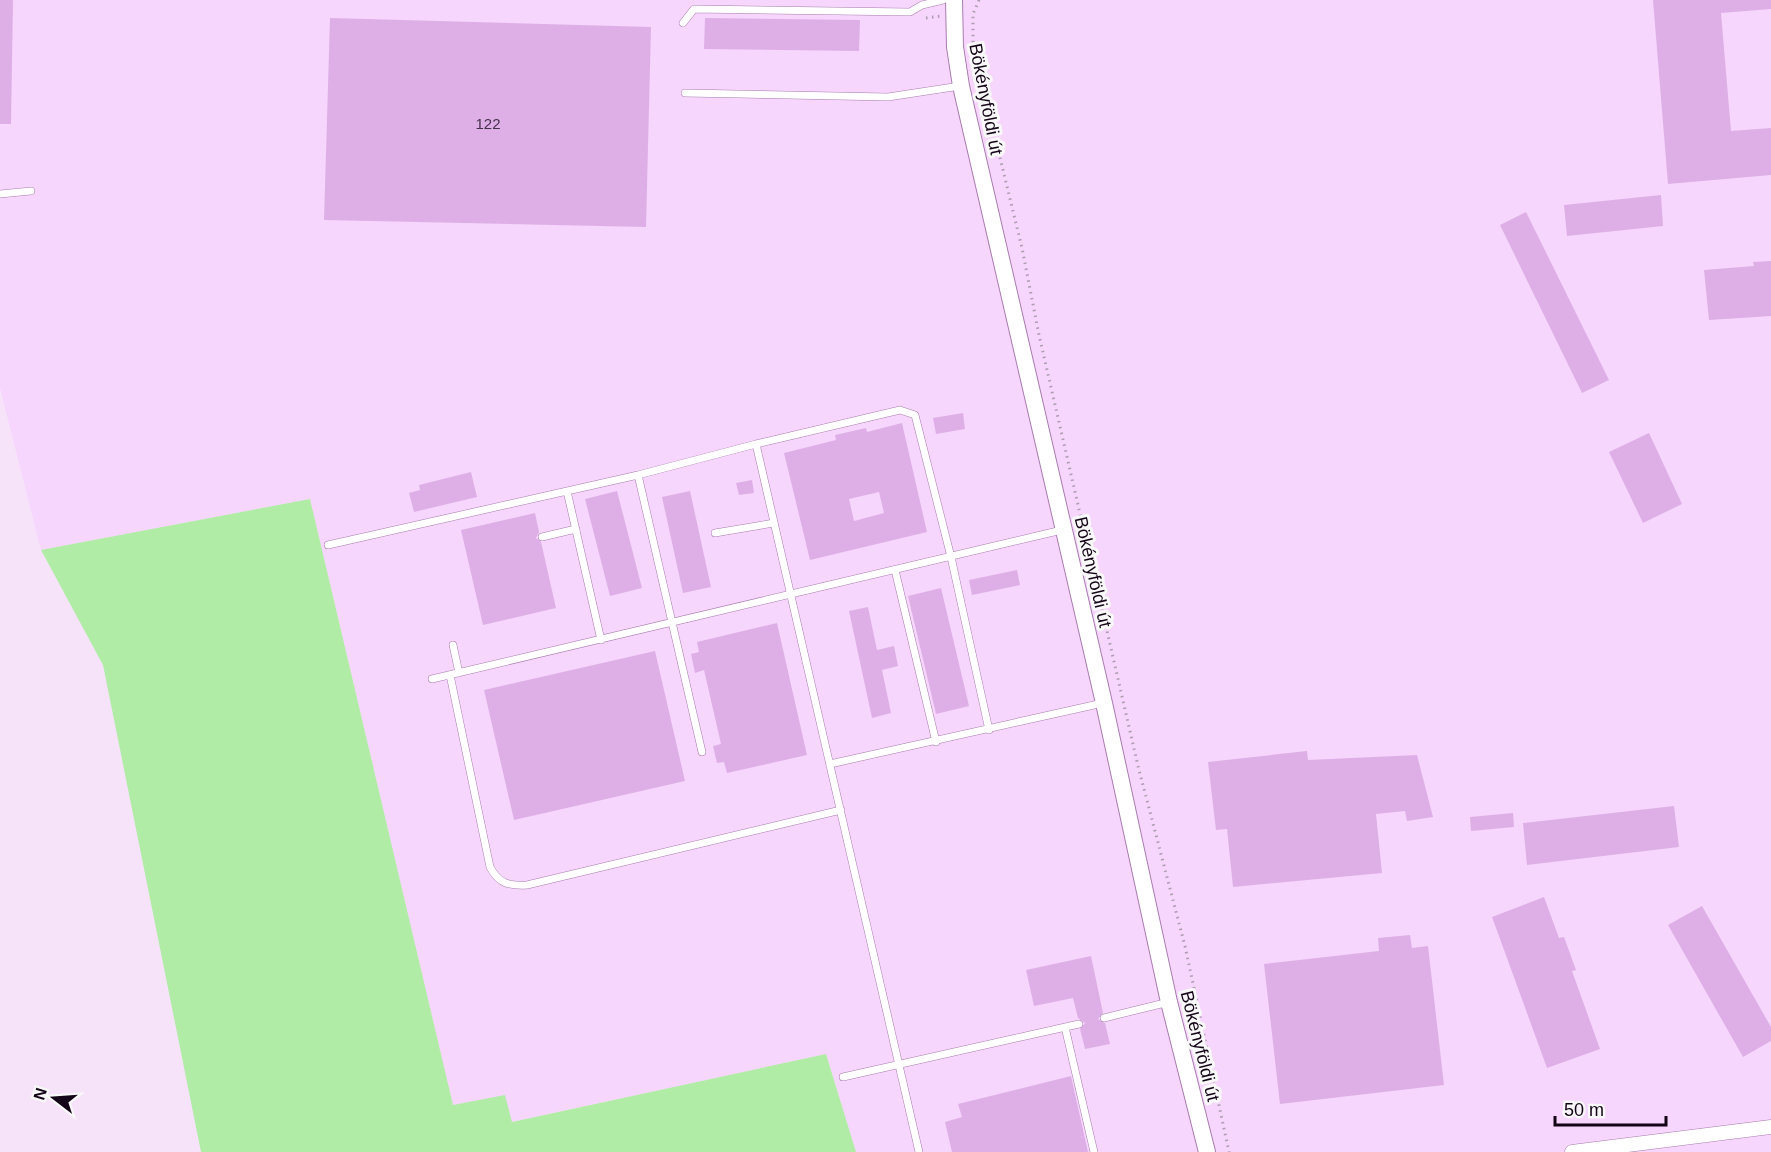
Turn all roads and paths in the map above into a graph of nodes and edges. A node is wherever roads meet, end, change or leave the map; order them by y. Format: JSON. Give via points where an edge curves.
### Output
{"nodes":[{"id":1,"x":942,"y":0,"type":"edge"},
{"id":2,"x":954,"y":0,"type":"edge"},
{"id":3,"x":979,"y":0,"type":"edge"},
{"id":4,"x":683,"y":23,"type":"dead end"},
{"id":5,"x":961,"y":86,"type":"junction"},
{"id":6,"x":685,"y":93,"type":"dead end"},
{"id":7,"x":31,"y":191,"type":"dead end"},
{"id":8,"x":0,"y":194,"type":"edge"},
{"id":9,"x":756,"y":444,"type":"junction"},
{"id":10,"x":638,"y":475,"type":"junction"},
{"id":11,"x":567,"y":491,"type":"junction"},
{"id":12,"x":774,"y":523,"type":"junction"},
{"id":13,"x":576,"y":529,"type":"junction"},
{"id":14,"x":1063,"y":529,"type":"junction"},
{"id":15,"x":715,"y":533,"type":"dead end"},
{"id":16,"x":542,"y":537,"type":"dead end"},
{"id":17,"x":328,"y":545,"type":"dead end"},
{"id":18,"x":951,"y":557,"type":"junction"},
{"id":19,"x":895,"y":570,"type":"junction"},
{"id":20,"x":791,"y":595,"type":"junction"},
{"id":21,"x":672,"y":622,"type":"junction"},
{"id":22,"x":601,"y":640,"type":"junction"},
{"id":23,"x":453,"y":645,"type":"dead end"},
{"id":24,"x":459,"y":673,"type":"junction"},
{"id":25,"x":450,"y":675,"type":"junction"},
{"id":26,"x":432,"y":679,"type":"dead end"},
{"id":27,"x":1104,"y":703,"type":"junction"},
{"id":28,"x":989,"y":730,"type":"junction"},
{"id":29,"x":936,"y":742,"type":"junction"},
{"id":30,"x":702,"y":752,"type":"dead end"},
{"id":31,"x":830,"y":764,"type":"junction"},
{"id":32,"x":841,"y":810,"type":"junction"},
{"id":33,"x":1169,"y":1002,"type":"junction"},
{"id":34,"x":1104,"y":1018,"type":"dead end"},
{"id":35,"x":1079,"y":1024,"type":"dead end"},
{"id":36,"x":1065,"y":1027,"type":"junction"},
{"id":37,"x":898,"y":1065,"type":"junction"},
{"id":38,"x":843,"y":1077,"type":"dead end"},
{"id":39,"x":1771,"y":1127,"type":"edge"},
{"id":40,"x":919,"y":1152,"type":"edge"},
{"id":41,"x":1094,"y":1152,"type":"edge"},
{"id":42,"x":1207,"y":1152,"type":"edge"},
{"id":43,"x":1229,"y":1152,"type":"edge"},
{"id":44,"x":1572,"y":1152,"type":"edge"}],
"edges":[{"from":1,"to":4,"type":"lane","via":[[910,12],[693,9]]},
{"from":2,"to":5,"type":"street","name":"Bökényföldi út"},
{"from":3,"to":43,"type":"path","via":[[973,14],[973,47],[1138,766],[1185,946]]},
{"from":5,"to":6,"type":"lane","via":[[888,97]]},
{"from":5,"to":14,"type":"street","name":"Bökényföldi út"},
{"from":7,"to":8,"type":"lane"},
{"from":9,"to":10,"type":"lane"},
{"from":9,"to":12,"type":"lane"},
{"from":9,"to":18,"type":"lane","via":[[900,410],[911,412],[918,419]]},
{"from":10,"to":11,"type":"lane"},
{"from":10,"to":21,"type":"lane"},
{"from":11,"to":13,"type":"lane"},
{"from":11,"to":17,"type":"lane"},
{"from":12,"to":15,"type":"lane"},
{"from":12,"to":20,"type":"lane"},
{"from":13,"to":16,"type":"lane"},
{"from":13,"to":22,"type":"lane"},
{"from":14,"to":18,"type":"lane"},
{"from":14,"to":27,"type":"street","name":"Bökényföldi út"},
{"from":18,"to":19,"type":"lane"},
{"from":18,"to":28,"type":"lane"},
{"from":19,"to":20,"type":"lane"},
{"from":19,"to":29,"type":"lane"},
{"from":20,"to":21,"type":"lane"},
{"from":20,"to":31,"type":"lane"},
{"from":21,"to":22,"type":"lane"},
{"from":21,"to":30,"type":"lane"},
{"from":22,"to":24,"type":"lane"},
{"from":23,"to":24,"type":"lane"},
{"from":24,"to":25,"type":"lane"},
{"from":25,"to":26,"type":"lane"},
{"from":25,"to":32,"type":"lane","via":[[490,867],[504,883],[527,885]]},
{"from":27,"to":28,"type":"lane"},
{"from":27,"to":33,"type":"street","name":"Bökényföldi út"},
{"from":28,"to":29,"type":"lane"},
{"from":29,"to":31,"type":"lane"},
{"from":31,"to":32,"type":"lane"},
{"from":32,"to":37,"type":"lane"},
{"from":33,"to":34,"type":"lane"},
{"from":33,"to":42,"type":"street","name":"Bökényföldi út"},
{"from":35,"to":36,"type":"lane"},
{"from":36,"to":37,"type":"lane"},
{"from":36,"to":41,"type":"lane"},
{"from":37,"to":38,"type":"lane"},
{"from":37,"to":40,"type":"lane"},
{"from":39,"to":44,"type":"street"}]}
